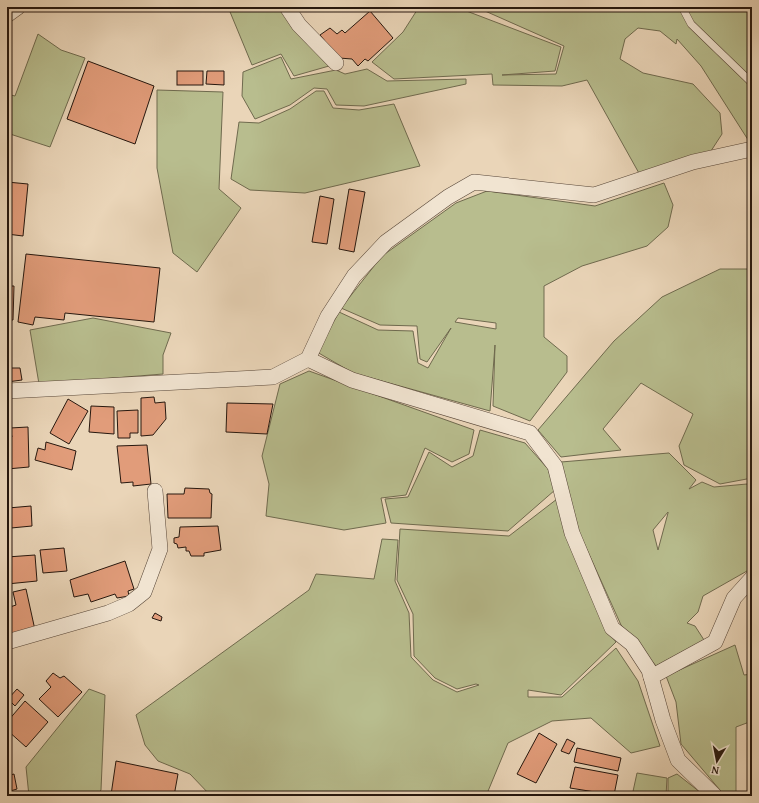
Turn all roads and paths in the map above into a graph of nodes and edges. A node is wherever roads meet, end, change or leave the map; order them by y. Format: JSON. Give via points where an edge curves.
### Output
{"nodes":[{"id":1,"x":18,"y":7,"type":"edge"},
{"id":2,"x":287,"y":7,"type":"edge"},
{"id":3,"x":682,"y":7,"type":"edge"},
{"id":4,"x":7,"y":15,"type":"edge"},
{"id":5,"x":336,"y":63,"type":"dead end"},
{"id":6,"x":752,"y":83,"type":"edge"},
{"id":7,"x":752,"y":150,"type":"edge"},
{"id":8,"x":308,"y":359,"type":"junction"},
{"id":9,"x":7,"y":391,"type":"edge"},
{"id":10,"x":155,"y":491,"type":"dead end"},
{"id":11,"x":752,"y":578,"type":"edge"},
{"id":12,"x":7,"y":642,"type":"edge"},
{"id":13,"x":651,"y":677,"type":"junction"},
{"id":14,"x":715,"y":796,"type":"edge"}],
"edges":[{"from":1,"to":4,"type":"street"},
{"from":2,"to":5,"type":"street","via":[[299,25]]},
{"from":3,"to":6,"type":"lane","via":[[692,24]]},
{"from":7,"to":8,"type":"street","via":[[693,162],[594,195],[474,182],[448,197],[386,242],[364,264],[328,316]]},
{"from":8,"to":9,"type":"street","via":[[273,377]]},
{"from":8,"to":13,"type":"street","via":[[352,380],[530,433],[555,466],[572,533],[612,628],[632,644]]},
{"from":10,"to":12,"type":"street","via":[[160,550],[144,592],[129,604],[108,613]]},
{"from":11,"to":13,"type":"street","via":[[734,598],[715,642]]},
{"from":13,"to":14,"type":"street","via":[[678,760]]}]}
